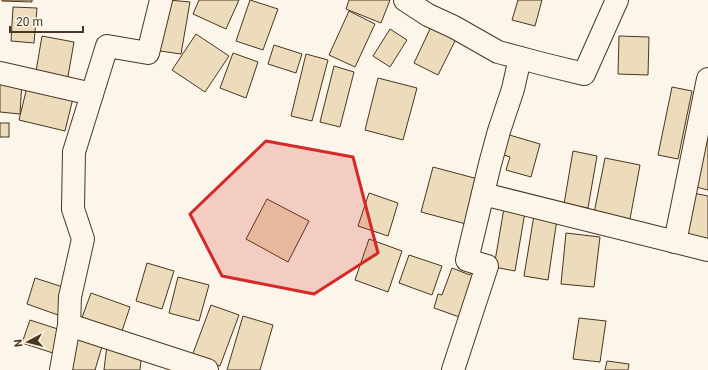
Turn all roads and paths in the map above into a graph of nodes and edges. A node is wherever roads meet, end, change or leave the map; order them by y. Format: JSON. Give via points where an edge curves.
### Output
{"nodes":[{"id":1,"x":162,"y":0,"type":"edge"},
{"id":2,"x":405,"y":0,"type":"edge"},
{"id":3,"x":617,"y":0,"type":"edge"},
{"id":4,"x":520,"y":58,"type":"junction"},
{"id":5,"x":0,"y":73,"type":"edge"},
{"id":6,"x":708,"y":79,"type":"edge"},
{"id":7,"x":92,"y":94,"type":"junction"},
{"id":8,"x":483,"y":194,"type":"junction"},
{"id":9,"x":675,"y":242,"type":"junction"},
{"id":10,"x":708,"y":250,"type":"edge"},
{"id":11,"x":69,"y":325,"type":"junction"},
{"id":12,"x":61,"y":370,"type":"edge"},
{"id":13,"x":207,"y":370,"type":"edge"},
{"id":14,"x":453,"y":370,"type":"edge"}],
"edges":[{"from":1,"to":7,"type":"street","via":[[148,53],[107,46]]},
{"from":2,"to":4,"type":"street","via":[[498,52]]},
{"from":3,"to":4,"type":"street","via":[[584,74]]},
{"from":4,"to":8,"type":"street"},
{"from":5,"to":7,"type":"street"},
{"from":6,"to":9,"type":"street"},
{"from":7,"to":11,"type":"street","via":[[74,152],[74,209],[83,239],[70,297]]},
{"from":8,"to":9,"type":"street"},
{"from":8,"to":14,"type":"street","via":[[467,260],[487,266]]},
{"from":9,"to":10,"type":"street"},
{"from":11,"to":12,"type":"street"},
{"from":11,"to":13,"type":"street"}]}
